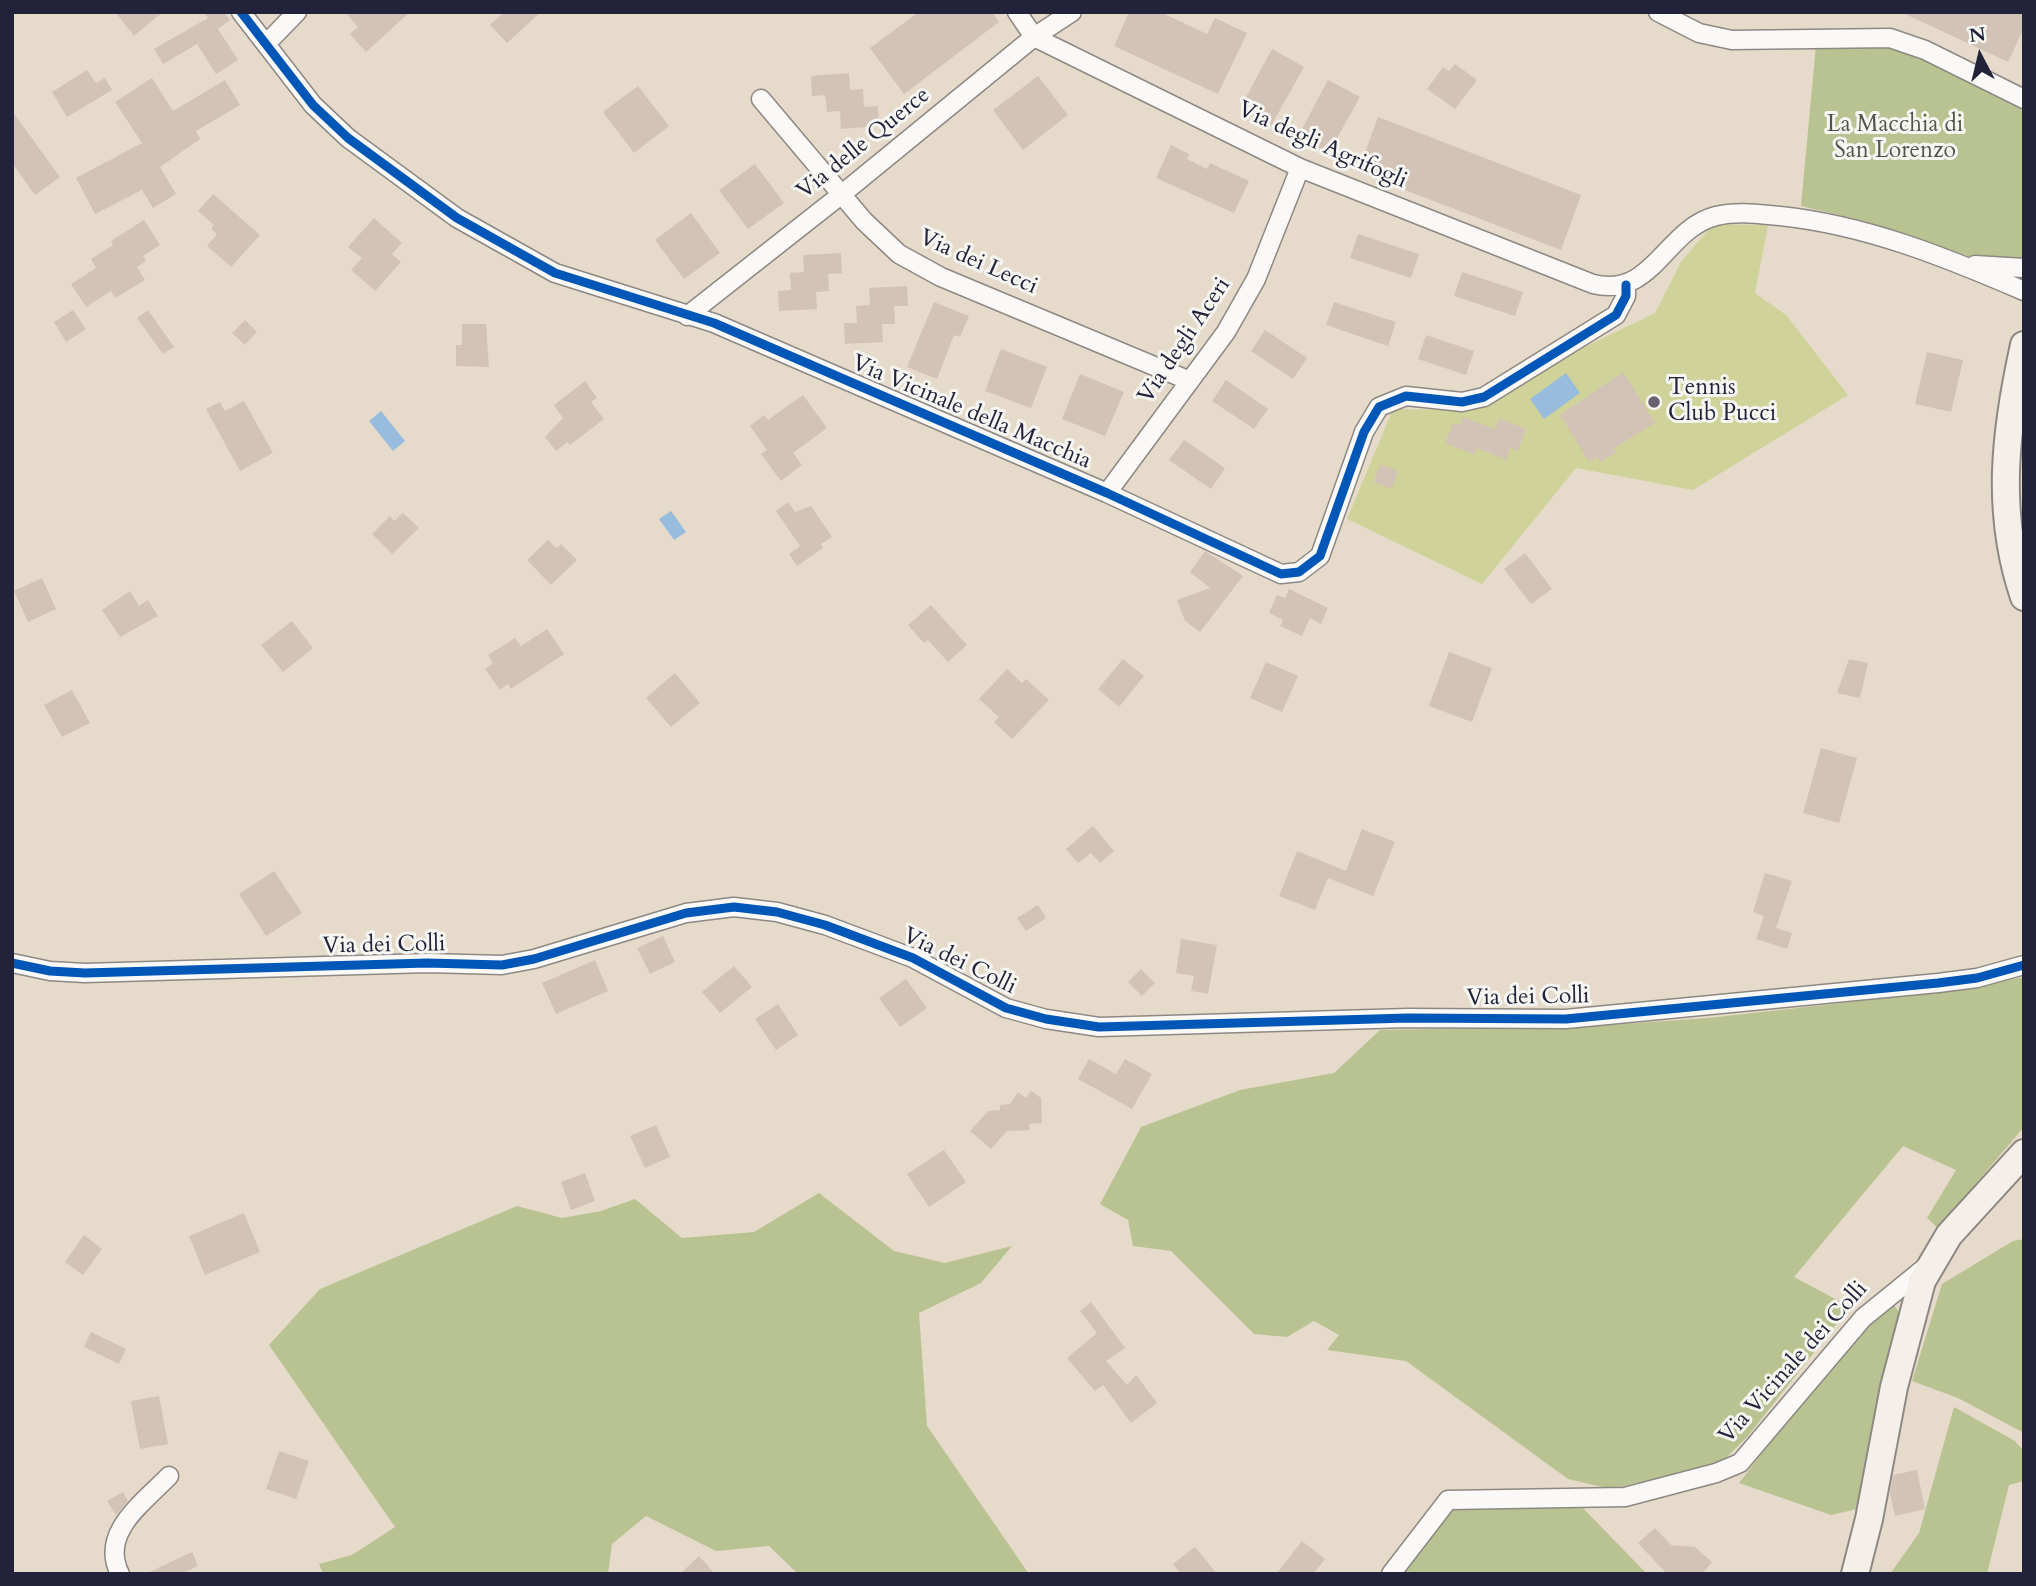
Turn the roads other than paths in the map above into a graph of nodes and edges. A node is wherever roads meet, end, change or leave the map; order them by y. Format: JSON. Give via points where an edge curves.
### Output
{"nodes":[{"id":1,"x":241,"y":12,"type":"edge"},
{"id":2,"x":297,"y":12,"type":"edge"},
{"id":3,"x":1017,"y":12,"type":"edge"},
{"id":4,"x":1072,"y":12,"type":"edge"},
{"id":5,"x":1658,"y":12,"type":"edge"},
{"id":6,"x":1034,"y":37,"type":"junction"},
{"id":7,"x":266,"y":44,"type":"junction"},
{"id":8,"x":761,"y":99,"type":"dead end"},
{"id":9,"x":2024,"y":99,"type":"edge"},
{"id":10,"x":1300,"y":168,"type":"junction"},
{"id":11,"x":842,"y":194,"type":"junction"},
{"id":12,"x":1964,"y":265,"type":"junction"},
{"id":13,"x":2024,"y":268,"type":"edge"},
{"id":14,"x":1626,"y":285,"type":"junction"},
{"id":15,"x":2024,"y":291,"type":"edge"},
{"id":16,"x":687,"y":316,"type":"junction"},
{"id":17,"x":2024,"y":345,"type":"edge"},
{"id":18,"x":1189,"y":381,"type":"junction"},
{"id":19,"x":1107,"y":493,"type":"junction"},
{"id":20,"x":2024,"y":597,"type":"edge"},
{"id":21,"x":12,"y":962,"type":"edge"},
{"id":22,"x":2024,"y":965,"type":"edge"},
{"id":23,"x":2024,"y":1153,"type":"edge"},
{"id":24,"x":1930,"y":1264,"type":"junction"},
{"id":25,"x":169,"y":1476,"type":"dead end"},
{"id":26,"x":120,"y":1574,"type":"edge"},
{"id":27,"x":1391,"y":1574,"type":"edge"},
{"id":28,"x":1855,"y":1574,"type":"edge"}],
"edges":[{"from":1,"to":7,"type":"street","name":"Via Vicinale della Macchia"},
{"from":2,"to":7,"type":"street"},
{"from":3,"to":6,"type":"street","name":"Via degli Agrifogli"},
{"from":4,"to":6,"type":"street","name":"Via delle Querce"},
{"from":5,"to":9,"type":"street","via":[[1699,33],[1732,40],[1891,38]]},
{"from":6,"to":10,"type":"street","name":"Via degli Agrifogli"},
{"from":6,"to":11,"type":"street","name":"Via delle Querce"},
{"from":7,"to":16,"type":"street","name":"Via Vicinale della Macchia","via":[[332,124],[457,218],[555,273]]},
{"from":8,"to":11,"type":"street","name":"Via dei Lecci"},
{"from":10,"to":14,"type":"street","name":"Via degli Agrifogli","via":[[1593,284]]},
{"from":10,"to":18,"type":"street","name":"Via degli Aceri","via":[[1256,279],[1226,332]]},
{"from":11,"to":16,"type":"street","name":"Via delle Querce"},
{"from":11,"to":18,"type":"street","name":"Via dei Lecci","via":[[878,237],[918,265]]},
{"from":12,"to":13,"type":"street"},
{"from":12,"to":14,"type":"street","via":[[1846,227],[1735,213],[1710,218],[1687,230],[1654,267]]},
{"from":12,"to":15,"type":"street"},
{"from":14,"to":19,"type":"street","name":"Via Vicinale della Macchia","via":[[1616,316],[1484,397],[1462,402],[1406,396],[1379,407],[1364,432],[1323,551],[1299,572],[1268,571]]},
{"from":16,"to":19,"type":"street","name":"Via Vicinale della Macchia","via":[[714,323]]},
{"from":17,"to":20,"type":"main road","via":[[2009,416],[2004,490],[2011,547]]},
{"from":18,"to":19,"type":"street","name":"Via degli Aceri"},
{"from":21,"to":22,"type":"street","name":"Via dei Colli","via":[[85,973],[502,965],[686,913],[745,907],[802,918],[888,947],[1015,1011],[1078,1025],[1123,1028],[1386,1018],[1587,1018],[1947,982]]},
{"from":23,"to":24,"type":"main road","via":[[1957,1226]]},
{"from":24,"to":27,"type":"street","name":"Via Vicinale dei Colli","via":[[1863,1318],[1740,1463],[1625,1497],[1448,1500]]},
{"from":24,"to":28,"type":"main road","via":[[1898,1368]]},
{"from":25,"to":26,"type":"street","via":[[117,1535],[112,1549]]}]}
